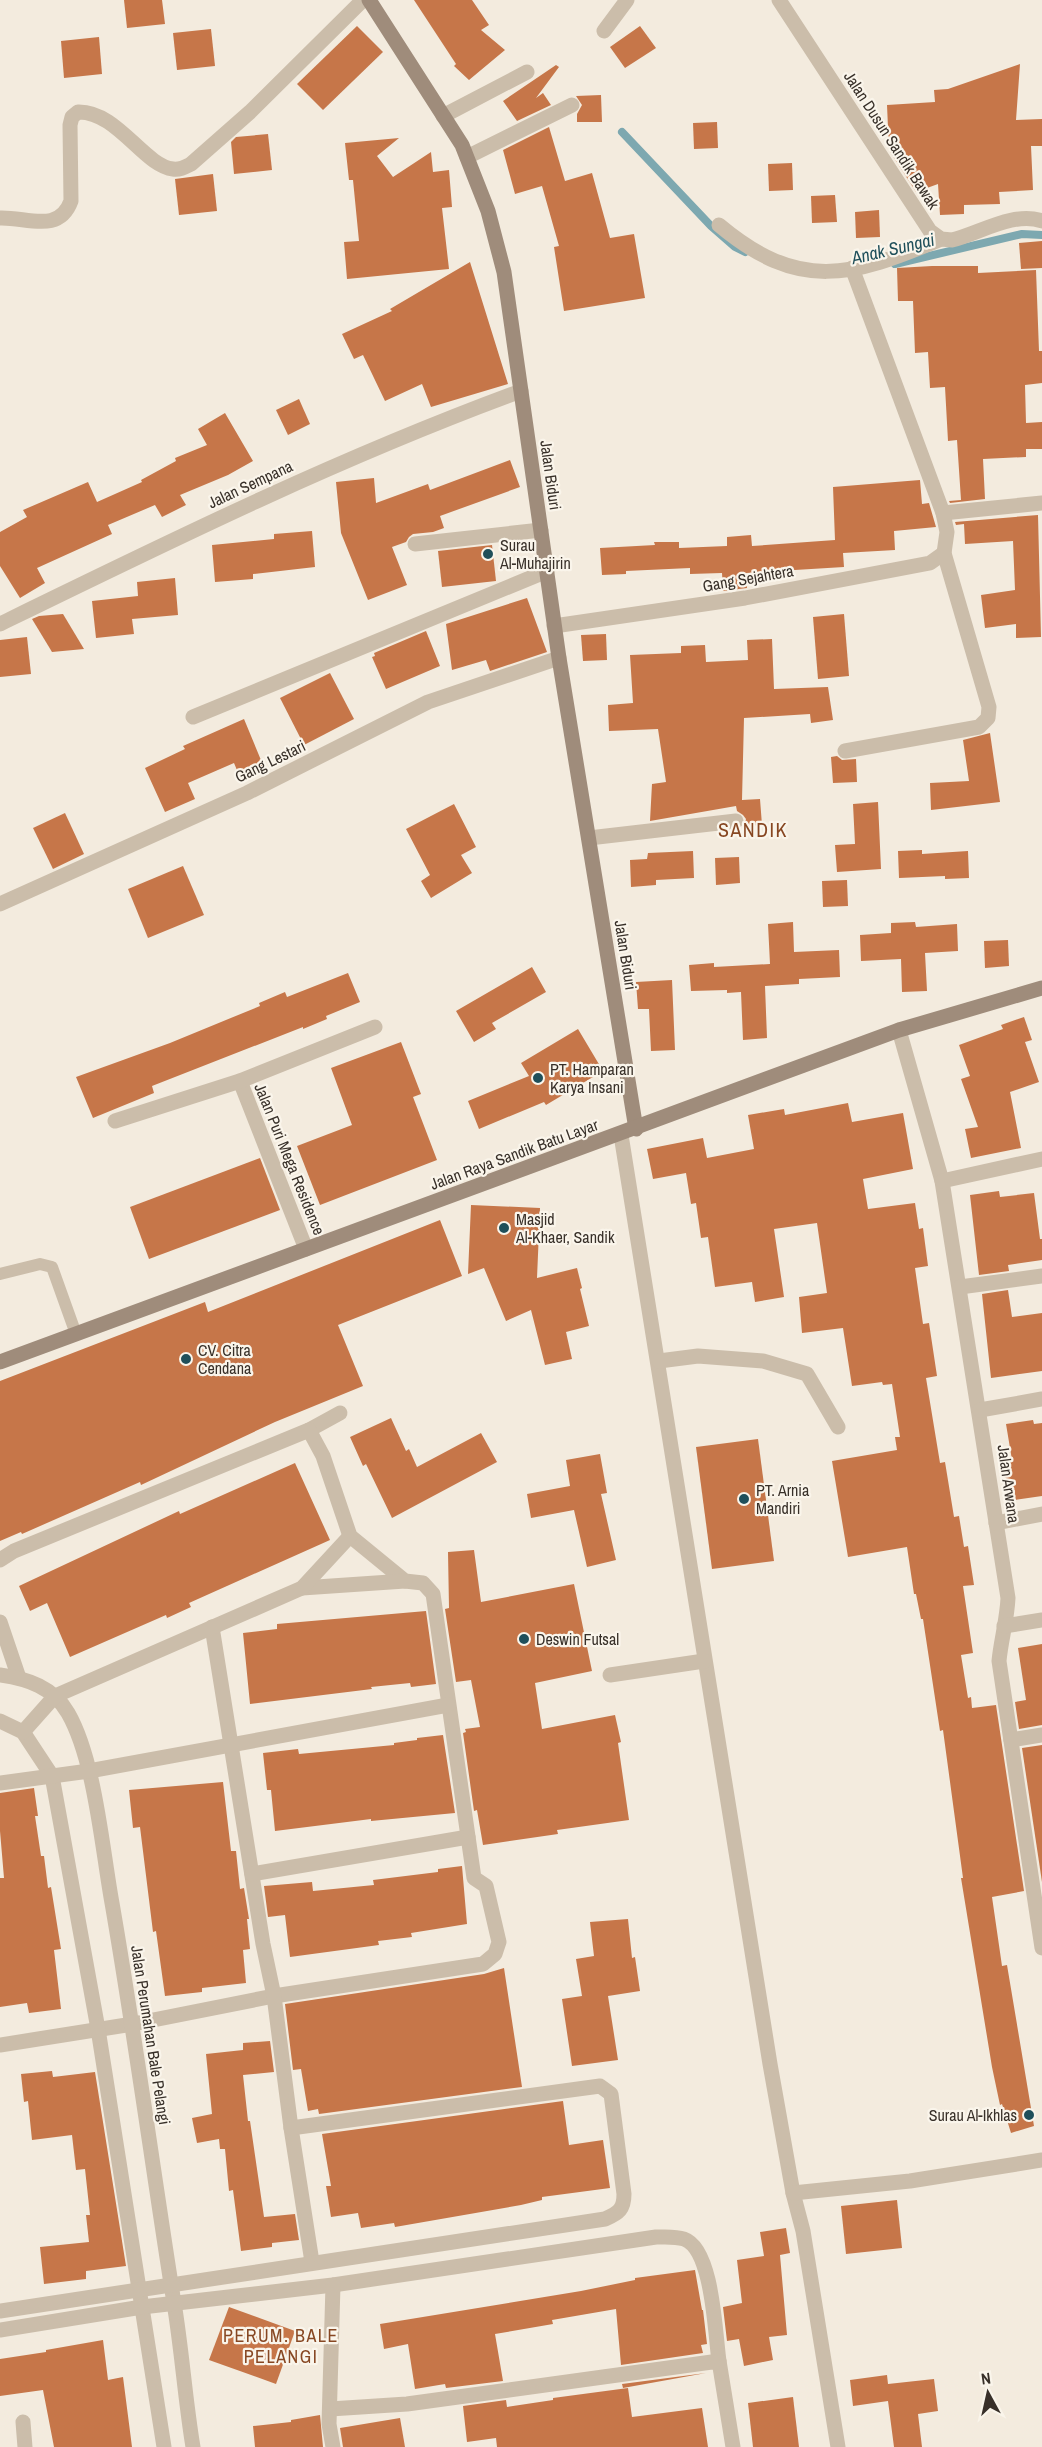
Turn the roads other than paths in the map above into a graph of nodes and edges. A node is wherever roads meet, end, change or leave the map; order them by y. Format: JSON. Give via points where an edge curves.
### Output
{"nodes":[{"id":1,"x":363,"y":0,"type":"edge"},
{"id":2,"x":369,"y":0,"type":"edge"},
{"id":3,"x":627,"y":0,"type":"edge"},
{"id":4,"x":779,"y":0,"type":"edge"},
{"id":5,"x":604,"y":31,"type":"dead end"},
{"id":6,"x":527,"y":72,"type":"dead end"},
{"id":7,"x":572,"y":105,"type":"dead end"},
{"id":8,"x":443,"y":116,"type":"junction"},
{"id":9,"x":467,"y":157,"type":"junction"},
{"id":10,"x":0,"y":218,"type":"edge"},
{"id":11,"x":1042,"y":221,"type":"edge"},
{"id":12,"x":719,"y":225,"type":"dead end"},
{"id":13,"x":940,"y":239,"type":"junction"},
{"id":14,"x":853,"y":272,"type":"junction"},
{"id":15,"x":521,"y":391,"type":"junction"},
{"id":16,"x":1042,"y":502,"type":"edge"},
{"id":17,"x":943,"y":513,"type":"junction"},
{"id":18,"x":541,"y":530,"type":"junction"},
{"id":19,"x":415,"y":544,"type":"dead end"},
{"id":20,"x":944,"y":553,"type":"junction"},
{"id":21,"x":547,"y":571,"type":"junction"},
{"id":22,"x":0,"y":624,"type":"edge"},
{"id":23,"x":554,"y":626,"type":"junction"},
{"id":24,"x":559,"y":658,"type":"junction"},
{"id":25,"x":193,"y":717,"type":"dead end"},
{"id":26,"x":845,"y":751,"type":"dead end"},
{"id":27,"x":736,"y":821,"type":"dead end"},
{"id":28,"x":589,"y":838,"type":"junction"},
{"id":29,"x":0,"y":904,"type":"edge"},
{"id":30,"x":1042,"y":988,"type":"edge"},
{"id":31,"x":375,"y":1027,"type":"dead end"},
{"id":32,"x":899,"y":1030,"type":"junction"},
{"id":33,"x":240,"y":1082,"type":"junction"},
{"id":34,"x":115,"y":1121,"type":"dead end"},
{"id":35,"x":636,"y":1129,"type":"junction"},
{"id":36,"x":621,"y":1135,"type":"junction"},
{"id":37,"x":1042,"y":1159,"type":"edge"},
{"id":38,"x":942,"y":1181,"type":"junction"},
{"id":39,"x":306,"y":1249,"type":"junction"},
{"id":40,"x":0,"y":1274,"type":"edge"},
{"id":41,"x":1042,"y":1276,"type":"edge"},
{"id":42,"x":960,"y":1287,"type":"junction"},
{"id":43,"x":76,"y":1334,"type":"junction"},
{"id":44,"x":659,"y":1361,"type":"junction"},
{"id":45,"x":0,"y":1362,"type":"edge"},
{"id":46,"x":1042,"y":1400,"type":"edge"},
{"id":47,"x":980,"y":1410,"type":"junction"},
{"id":48,"x":340,"y":1413,"type":"dead end"},
{"id":49,"x":838,"y":1426,"type":"dead end"},
{"id":50,"x":309,"y":1430,"type":"junction"},
{"id":51,"x":1042,"y":1514,"type":"edge"},
{"id":52,"x":996,"y":1523,"type":"junction"},
{"id":53,"x":350,"y":1536,"type":"junction"},
{"id":54,"x":0,"y":1560,"type":"edge"},
{"id":55,"x":405,"y":1581,"type":"junction"},
{"id":56,"x":302,"y":1588,"type":"junction"},
{"id":57,"x":1042,"y":1620,"type":"edge"},
{"id":58,"x":0,"y":1622,"type":"edge"},
{"id":59,"x":1005,"y":1626,"type":"junction"},
{"id":60,"x":212,"y":1627,"type":"junction"},
{"id":61,"x":704,"y":1661,"type":"junction"},
{"id":62,"x":0,"y":1675,"type":"edge"},
{"id":63,"x":610,"y":1675,"type":"dead end"},
{"id":64,"x":19,"y":1678,"type":"junction"},
{"id":65,"x":55,"y":1696,"type":"junction"},
{"id":66,"x":448,"y":1705,"type":"junction"},
{"id":67,"x":0,"y":1721,"type":"edge"},
{"id":68,"x":23,"y":1732,"type":"junction"},
{"id":69,"x":1042,"y":1736,"type":"edge"},
{"id":70,"x":1011,"y":1740,"type":"junction"},
{"id":71,"x":232,"y":1744,"type":"junction"},
{"id":72,"x":89,"y":1771,"type":"junction"},
{"id":73,"x":52,"y":1776,"type":"junction"},
{"id":74,"x":0,"y":1783,"type":"edge"},
{"id":75,"x":468,"y":1837,"type":"junction"},
{"id":76,"x":1035,"y":1856,"type":"edge"},
{"id":77,"x":252,"y":1874,"type":"junction"},
{"id":78,"x":1042,"y":1948,"type":"edge"},
{"id":79,"x":274,"y":1996,"type":"junction"},
{"id":80,"x":133,"y":2024,"type":"junction"},
{"id":81,"x":98,"y":2029,"type":"junction"},
{"id":82,"x":0,"y":2045,"type":"edge"},
{"id":83,"x":291,"y":2128,"type":"junction"},
{"id":84,"x":1042,"y":2160,"type":"edge"},
{"id":85,"x":793,"y":2193,"type":"junction"},
{"id":86,"x":312,"y":2262,"type":"junction"},
{"id":87,"x":170,"y":2284,"type":"junction"},
{"id":88,"x":333,"y":2285,"type":"junction"},
{"id":89,"x":139,"y":2289,"type":"junction"},
{"id":90,"x":174,"y":2303,"type":"junction"},
{"id":91,"x":142,"y":2307,"type":"junction"},
{"id":92,"x":0,"y":2309,"type":"edge"},
{"id":93,"x":0,"y":2330,"type":"edge"},
{"id":94,"x":719,"y":2361,"type":"junction"},
{"id":95,"x":330,"y":2409,"type":"junction"},
{"id":96,"x":23,"y":2422,"type":"dead end"},
{"id":97,"x":25,"y":2447,"type":"edge"},
{"id":98,"x":164,"y":2447,"type":"edge"},
{"id":99,"x":193,"y":2447,"type":"edge"},
{"id":100,"x":333,"y":2447,"type":"edge"},
{"id":101,"x":732,"y":2447,"type":"edge"},
{"id":102,"x":838,"y":2447,"type":"edge"}],
"edges":[{"from":1,"to":10,"type":"street","via":[[250,112],[191,164],[181,169],[159,164],[97,115],[78,112],[70,125],[71,201],[67,213],[58,220]]},
{"from":2,"to":8,"type":"street","name":"Jalan Biduri"},
{"from":3,"to":5,"type":"street"},
{"from":4,"to":13,"type":"street","name":"Jalan Dusun Sandik Bawak","via":[[930,231]]},
{"from":6,"to":8,"type":"street"},
{"from":7,"to":9,"type":"street"},
{"from":8,"to":9,"type":"street","name":"Jalan Biduri"},
{"from":9,"to":15,"type":"street","name":"Jalan Biduri","via":[[489,211],[504,272]]},
{"from":11,"to":13,"type":"street","via":[[1019,219],[972,235]]},
{"from":12,"to":14,"type":"street","via":[[744,245],[789,266],[820,272]]},
{"from":13,"to":14,"type":"street"},
{"from":14,"to":17,"type":"street"},
{"from":15,"to":18,"type":"street","name":"Jalan Biduri"},
{"from":15,"to":22,"type":"street","name":"Jalan Sempana","via":[[345,460],[186,532]]},
{"from":16,"to":17,"type":"street"},
{"from":17,"to":20,"type":"street","via":[[947,532]]},
{"from":18,"to":19,"type":"street"},
{"from":18,"to":21,"type":"street","name":"Jalan Biduri"},
{"from":20,"to":23,"type":"street","name":"Gang Sejahtera","via":[[930,563],[745,598]]},
{"from":20,"to":26,"type":"street","via":[[989,707],[988,718],[979,727]]},
{"from":21,"to":23,"type":"street","name":"Jalan Biduri"},
{"from":21,"to":25,"type":"street"},
{"from":23,"to":24,"type":"street","name":"Jalan Biduri"},
{"from":24,"to":28,"type":"street","name":"Jalan Biduri"},
{"from":24,"to":29,"type":"street","name":"Gang Lestari","via":[[428,702],[247,793]]},
{"from":27,"to":28,"type":"street"},
{"from":28,"to":35,"type":"street","name":"Jalan Biduri"},
{"from":30,"to":32,"type":"street","name":"Jalan Raya Sandik Batu Layar"},
{"from":31,"to":33,"type":"street","name":"Jalan Puri Mega Residence"},
{"from":32,"to":35,"type":"street","name":"Jalan Raya Sandik Batu Layar"},
{"from":32,"to":38,"type":"street","name":"Jalan Arwana"},
{"from":33,"to":34,"type":"street","name":"Jalan Puri Mega Residence"},
{"from":33,"to":39,"type":"street","name":"Jalan Puri Mega Residence"},
{"from":35,"to":36,"type":"street","name":"Jalan Raya Sandik Batu Layar"},
{"from":36,"to":39,"type":"street","name":"Jalan Raya Sandik Batu Layar"},
{"from":36,"to":44,"type":"street"},
{"from":37,"to":38,"type":"street"},
{"from":38,"to":42,"type":"street","name":"Jalan Arwana"},
{"from":39,"to":43,"type":"street","name":"Jalan Raya Sandik Batu Layar"},
{"from":40,"to":43,"type":"lane","via":[[40,1264],[52,1267]]},
{"from":41,"to":42,"type":"street"},
{"from":42,"to":47,"type":"street","name":"Jalan Arwana"},
{"from":43,"to":45,"type":"street","name":"Jalan Raya Sandik Batu Layar"},
{"from":44,"to":49,"type":"street","via":[[698,1356],[752,1360],[807,1374]]},
{"from":44,"to":61,"type":"street"},
{"from":46,"to":47,"type":"street"},
{"from":47,"to":52,"type":"street","name":"Jalan Arwana"},
{"from":48,"to":50,"type":"street"},
{"from":50,"to":53,"type":"street","via":[[323,1456]]},
{"from":50,"to":54,"type":"street"},
{"from":51,"to":52,"type":"street"},
{"from":52,"to":59,"type":"street","name":"Jalan Arwana","via":[[1008,1598]]},
{"from":53,"to":55,"type":"street"},
{"from":53,"to":56,"type":"street"},
{"from":55,"to":56,"type":"street"},
{"from":55,"to":66,"type":"street","via":[[423,1583],[433,1594]]},
{"from":56,"to":60,"type":"street"},
{"from":57,"to":59,"type":"street"},
{"from":58,"to":64,"type":"street"},
{"from":59,"to":70,"type":"street","name":"Jalan Arwana","via":[[999,1662]]},
{"from":60,"to":65,"type":"street"},
{"from":60,"to":71,"type":"street"},
{"from":61,"to":63,"type":"street"},
{"from":61,"to":85,"type":"street"},
{"from":62,"to":64,"type":"street","name":"Jalan Perumahan Bale Pelangi"},
{"from":64,"to":65,"type":"street","name":"Jalan Perumahan Bale Pelangi"},
{"from":65,"to":68,"type":"street"},
{"from":65,"to":72,"type":"street","name":"Jalan Perumahan Bale Pelangi","via":[[75,1727]]},
{"from":66,"to":71,"type":"street"},
{"from":66,"to":75,"type":"street"},
{"from":67,"to":68,"type":"street"},
{"from":68,"to":73,"type":"street"},
{"from":69,"to":70,"type":"street"},
{"from":70,"to":76,"type":"street","name":"Jalan Arwana"},
{"from":71,"to":72,"type":"street"},
{"from":71,"to":77,"type":"street"},
{"from":72,"to":73,"type":"street"},
{"from":72,"to":80,"type":"street","name":"Jalan Perumahan Bale Pelangi"},
{"from":73,"to":74,"type":"street"},
{"from":73,"to":81,"type":"street"},
{"from":75,"to":77,"type":"street"},
{"from":75,"to":79,"type":"street","via":[[474,1878],[486,1886],[499,1942],[489,1961]]},
{"from":76,"to":78,"type":"street","name":"Jalan Arwana"},
{"from":77,"to":79,"type":"street"},
{"from":79,"to":80,"type":"street"},
{"from":79,"to":83,"type":"street"},
{"from":80,"to":81,"type":"street"},
{"from":80,"to":87,"type":"street","name":"Jalan Perumahan Bale Pelangi"},
{"from":81,"to":82,"type":"street"},
{"from":81,"to":89,"type":"street"},
{"from":83,"to":86,"type":"street"},
{"from":83,"to":86,"type":"street","via":[[594,2085],[611,2094],[624,2194],[624,2206],[618,2214]]},
{"from":84,"to":85,"type":"street","via":[[910,2181]]},
{"from":85,"to":102,"type":"street","via":[[803,2231]]},
{"from":86,"to":87,"type":"street"},
{"from":87,"to":89,"type":"street"},
{"from":87,"to":90,"type":"street","name":"Jalan Perumahan Bale Pelangi"},
{"from":88,"to":90,"type":"street"},
{"from":88,"to":94,"type":"street","via":[[656,2237],[685,2239],[700,2254],[705,2266]]},
{"from":88,"to":95,"type":"street"},
{"from":89,"to":91,"type":"street"},
{"from":89,"to":92,"type":"street"},
{"from":90,"to":91,"type":"street"},
{"from":90,"to":99,"type":"street","name":"Jalan Perumahan Bale Pelangi"},
{"from":91,"to":93,"type":"street"},
{"from":91,"to":98,"type":"street"},
{"from":94,"to":95,"type":"street","via":[[407,2404]]},
{"from":94,"to":101,"type":"street"},
{"from":95,"to":100,"type":"street"},
{"from":96,"to":97,"type":"street"}]}
